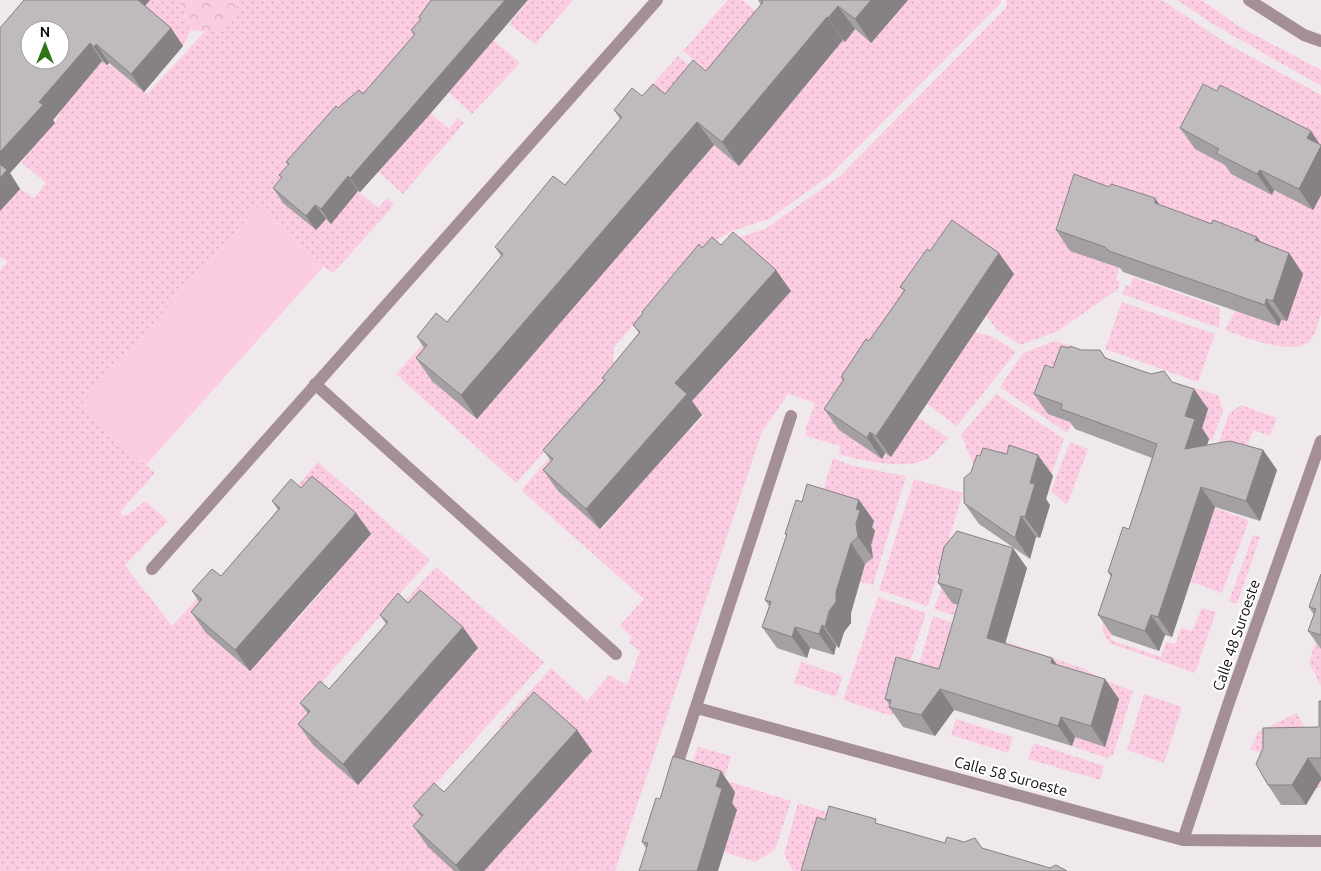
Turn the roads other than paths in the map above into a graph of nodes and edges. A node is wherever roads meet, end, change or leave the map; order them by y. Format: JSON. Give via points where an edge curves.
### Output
{"nodes":[{"id":1,"x":657,"y":0,"type":"edge"},
{"id":2,"x":1249,"y":0,"type":"edge"},
{"id":3,"x":1321,"y":41,"type":"edge"},
{"id":4,"x":315,"y":384,"type":"junction"},
{"id":5,"x":791,"y":416,"type":"dead end"},
{"id":6,"x":1321,"y":441,"type":"edge"},
{"id":7,"x":152,"y":569,"type":"dead end"},
{"id":8,"x":616,"y":654,"type":"dead end"},
{"id":9,"x":697,"y":708,"type":"junction"},
{"id":10,"x":671,"y":782,"type":"edge"},
{"id":11,"x":1184,"y":840,"type":"junction"},
{"id":12,"x":1321,"y":841,"type":"edge"}],
"edges":[{"from":1,"to":4,"type":"street"},
{"from":2,"to":3,"type":"street","via":[[1304,35]]},
{"from":4,"to":7,"type":"street"},
{"from":4,"to":8,"type":"street"},
{"from":5,"to":9,"type":"street"},
{"from":6,"to":11,"type":"street","name":"Calle 48 Suroeste"},
{"from":9,"to":10,"type":"street"},
{"from":9,"to":11,"type":"street","name":"Calle 58 Suroeste"},
{"from":11,"to":12,"type":"street","name":"Calle 58 Suroeste"}]}
